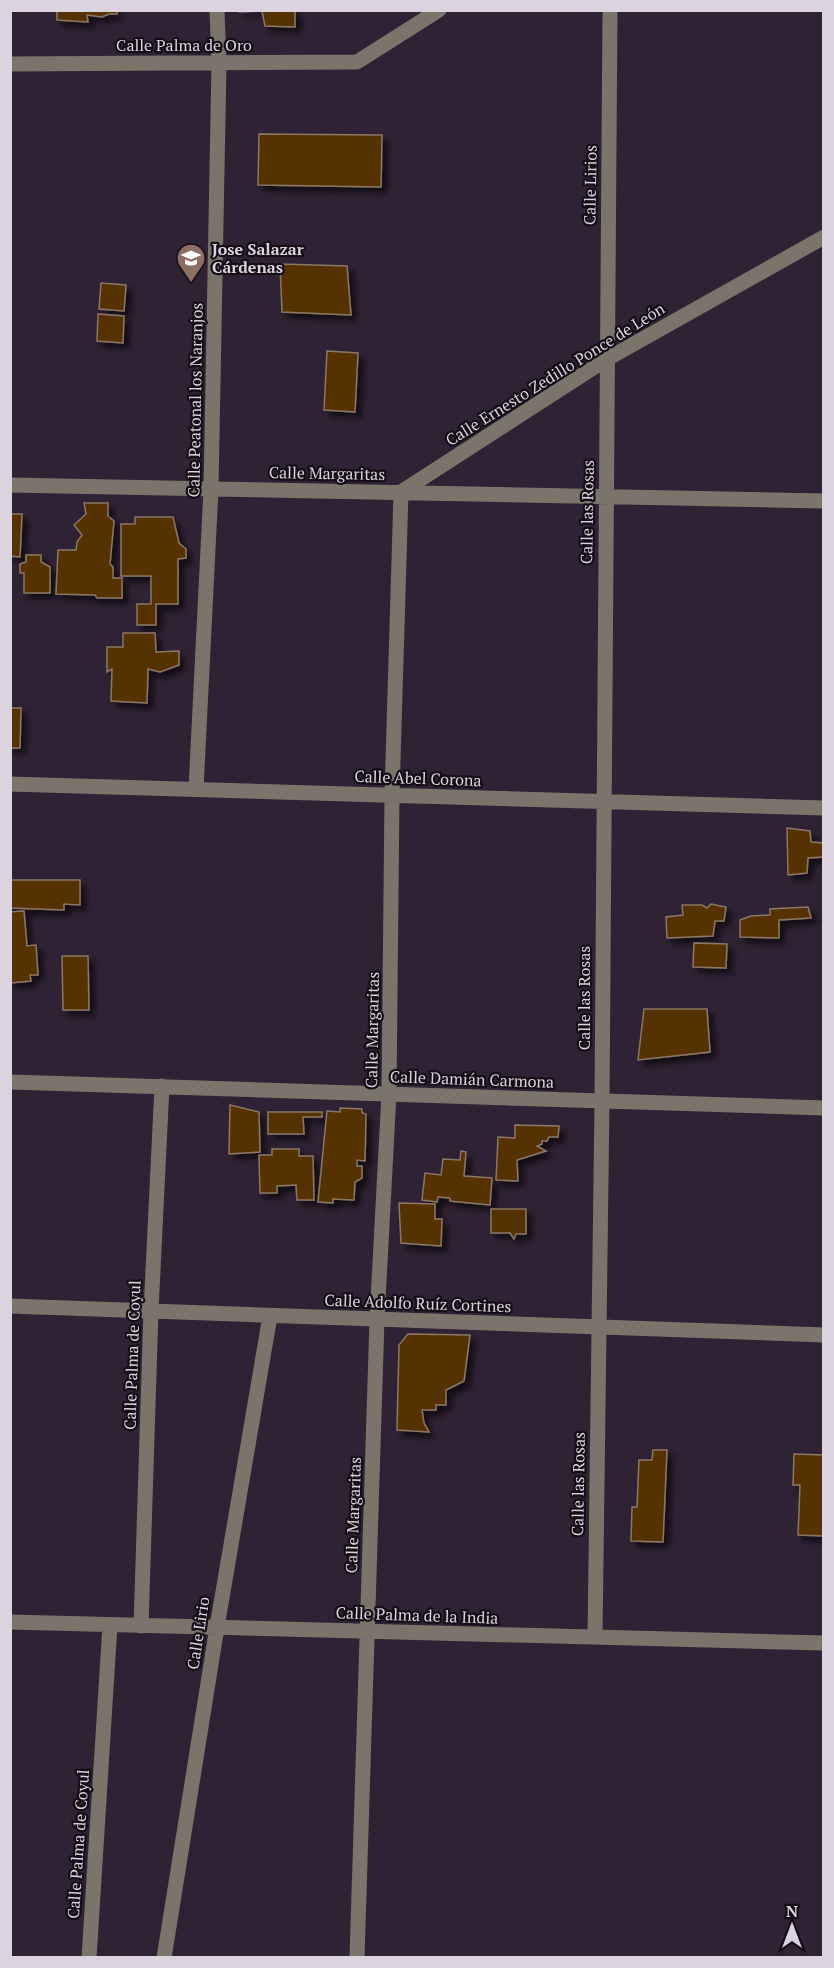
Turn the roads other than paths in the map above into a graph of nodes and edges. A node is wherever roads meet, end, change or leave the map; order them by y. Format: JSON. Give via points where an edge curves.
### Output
{"nodes":[{"id":1,"x":218,"y":10,"type":"edge"},
{"id":2,"x":439,"y":10,"type":"edge"},
{"id":3,"x":610,"y":10,"type":"edge"},
{"id":4,"x":219,"y":63,"type":"junction"},
{"id":5,"x":10,"y":64,"type":"edge"},
{"id":6,"x":824,"y":237,"type":"edge"},
{"id":7,"x":607,"y":359,"type":"junction"},
{"id":8,"x":10,"y":485,"type":"edge"},
{"id":9,"x":212,"y":489,"type":"junction"},
{"id":10,"x":401,"y":492,"type":"junction"},
{"id":11,"x":605,"y":496,"type":"junction"},
{"id":12,"x":824,"y":501,"type":"edge"},
{"id":13,"x":10,"y":784,"type":"edge"},
{"id":14,"x":196,"y":789,"type":"junction"},
{"id":15,"x":392,"y":795,"type":"junction"},
{"id":16,"x":603,"y":802,"type":"junction"},
{"id":17,"x":824,"y":808,"type":"edge"},
{"id":18,"x":10,"y":1082,"type":"edge"},
{"id":19,"x":162,"y":1086,"type":"junction"},
{"id":20,"x":389,"y":1094,"type":"junction"},
{"id":21,"x":602,"y":1102,"type":"junction"},
{"id":22,"x":824,"y":1108,"type":"edge"},
{"id":23,"x":10,"y":1306,"type":"edge"},
{"id":24,"x":151,"y":1311,"type":"junction"},
{"id":25,"x":270,"y":1316,"type":"junction"},
{"id":26,"x":377,"y":1319,"type":"junction"},
{"id":27,"x":598,"y":1327,"type":"junction"},
{"id":28,"x":824,"y":1335,"type":"edge"},
{"id":29,"x":10,"y":1622,"type":"edge"},
{"id":30,"x":110,"y":1625,"type":"junction"},
{"id":31,"x":141,"y":1626,"type":"junction"},
{"id":32,"x":217,"y":1627,"type":"junction"},
{"id":33,"x":367,"y":1632,"type":"junction"},
{"id":34,"x":595,"y":1638,"type":"junction"},
{"id":35,"x":824,"y":1643,"type":"edge"},
{"id":36,"x":89,"y":1958,"type":"edge"},
{"id":37,"x":164,"y":1958,"type":"edge"},
{"id":38,"x":357,"y":1958,"type":"edge"}],
"edges":[{"from":1,"to":4,"type":"street","name":"Calle Peatonal los Naranjos"},
{"from":2,"to":4,"type":"street","name":"Calle Palma de Oro","via":[[357,62]]},
{"from":3,"to":7,"type":"street","name":"Calle Lirios"},
{"from":4,"to":5,"type":"street","name":"Calle Palma de Oro"},
{"from":4,"to":9,"type":"street","name":"Calle Peatonal los Naranjos"},
{"from":6,"to":7,"type":"street","name":"Calle Ernesto Zedillo Ponce de León"},
{"from":7,"to":10,"type":"street","name":"Calle Ernesto Zedillo Ponce de León"},
{"from":7,"to":11,"type":"street","name":"Calle las Rosas"},
{"from":8,"to":9,"type":"street","name":"Calle Margaritas"},
{"from":9,"to":10,"type":"street","name":"Calle Margaritas"},
{"from":9,"to":14,"type":"street","name":"Calle Peatonal los Naranjos"},
{"from":10,"to":11,"type":"street"},
{"from":10,"to":15,"type":"street","name":"Calle Margaritas"},
{"from":11,"to":12,"type":"street"},
{"from":11,"to":16,"type":"street","name":"Calle las Rosas"},
{"from":13,"to":14,"type":"street","name":"Calle Abel Corona"},
{"from":14,"to":15,"type":"street","name":"Calle Abel Corona"},
{"from":15,"to":16,"type":"street","name":"Calle Abel Corona"},
{"from":15,"to":20,"type":"street","name":"Calle Margaritas"},
{"from":16,"to":17,"type":"street","name":"Calle Abel Corona"},
{"from":16,"to":21,"type":"street","name":"Calle las Rosas"},
{"from":18,"to":19,"type":"street","name":"Calle Damián Carmona"},
{"from":19,"to":20,"type":"street","name":"Calle Damián Carmona"},
{"from":19,"to":24,"type":"street","name":"Calle Palma de Coyul"},
{"from":20,"to":21,"type":"street","name":"Calle Damián Carmona"},
{"from":20,"to":26,"type":"street","name":"Calle Margaritas"},
{"from":21,"to":22,"type":"street","name":"Calle Damián Carmona"},
{"from":21,"to":27,"type":"street","name":"Calle las Rosas"},
{"from":23,"to":24,"type":"street","name":"Calle Adolfo Ruíz Cortines"},
{"from":24,"to":25,"type":"street","name":"Calle Adolfo Ruíz Cortines"},
{"from":24,"to":31,"type":"street","name":"Calle Palma de Coyul"},
{"from":25,"to":26,"type":"street","name":"Calle Adolfo Ruíz Cortines"},
{"from":25,"to":32,"type":"street","name":"Calle Lirio"},
{"from":26,"to":27,"type":"street","name":"Calle Adolfo Ruíz Cortines"},
{"from":26,"to":33,"type":"street","name":"Calle Margaritas"},
{"from":27,"to":28,"type":"street","name":"Calle Adolfo Ruíz Cortines"},
{"from":27,"to":34,"type":"street","name":"Calle las Rosas"},
{"from":29,"to":30,"type":"street","name":"Calle Palma de la India"},
{"from":30,"to":31,"type":"street","name":"Calle Palma de la India"},
{"from":30,"to":36,"type":"street","name":"Calle Palma de Coyul"},
{"from":31,"to":32,"type":"street","name":"Calle Palma de la India"},
{"from":32,"to":33,"type":"street","name":"Calle Palma de la India"},
{"from":32,"to":37,"type":"street","name":"Calle Lirio"},
{"from":33,"to":34,"type":"street","name":"Calle Palma de la India"},
{"from":33,"to":38,"type":"street","name":"Calle Margaritas"},
{"from":34,"to":35,"type":"street","name":"Calle Palma de la India"}]}
